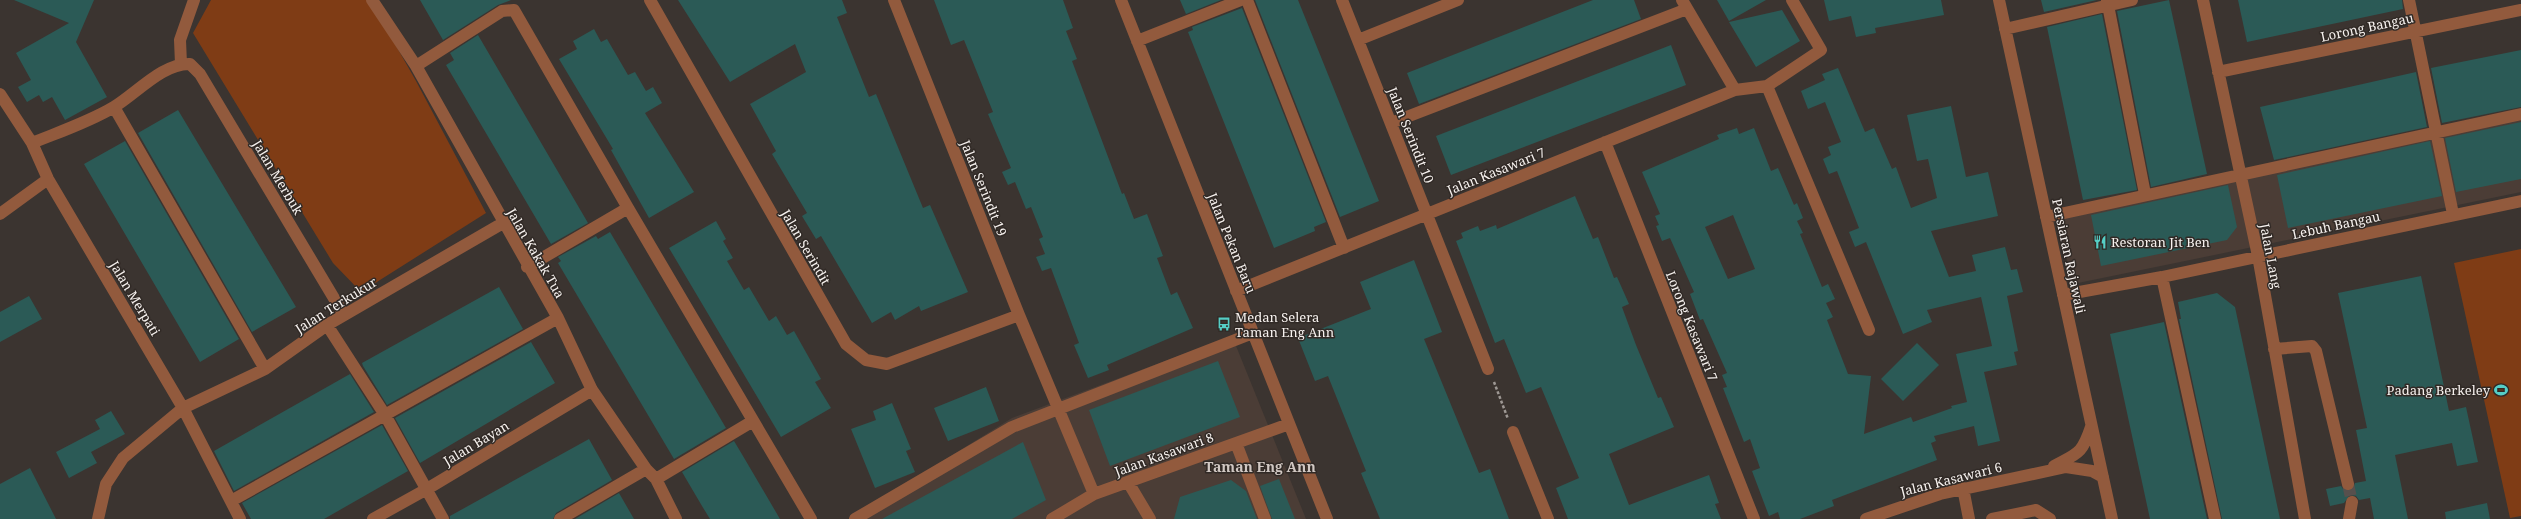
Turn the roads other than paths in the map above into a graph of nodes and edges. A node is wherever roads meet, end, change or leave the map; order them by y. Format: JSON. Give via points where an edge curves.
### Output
{"nodes":[{"id":1,"x":194,"y":0,"type":"edge"},
{"id":2,"x":372,"y":0,"type":"edge"},
{"id":3,"x":650,"y":0,"type":"edge"},
{"id":4,"x":894,"y":0,"type":"edge"},
{"id":5,"x":1121,"y":0,"type":"edge"},
{"id":6,"x":1241,"y":0,"type":"edge"},
{"id":7,"x":1247,"y":0,"type":"edge"},
{"id":8,"x":1342,"y":0,"type":"edge"},
{"id":9,"x":1458,"y":0,"type":"edge"},
{"id":10,"x":1792,"y":0,"type":"edge"},
{"id":11,"x":1998,"y":0,"type":"edge"},
{"id":12,"x":2132,"y":0,"type":"edge"},
{"id":13,"x":2203,"y":0,"type":"edge"},
{"id":14,"x":2409,"y":0,"type":"edge"},
{"id":15,"x":2107,"y":3,"type":"edge"},
{"id":16,"x":1685,"y":5,"type":"edge"},
{"id":17,"x":2521,"y":10,"type":"edge"},
{"id":18,"x":2005,"y":29,"type":"junction"},
{"id":19,"x":2416,"y":32,"type":"junction"},
{"id":20,"x":1358,"y":40,"type":"junction"},
{"id":21,"x":1137,"y":41,"type":"junction"},
{"id":22,"x":181,"y":64,"type":"junction"},
{"id":23,"x":416,"y":66,"type":"junction"},
{"id":24,"x":2218,"y":72,"type":"junction"},
{"id":25,"x":1767,"y":86,"type":"junction"},
{"id":26,"x":1735,"y":90,"type":"junction"},
{"id":27,"x":0,"y":94,"type":"edge"},
{"id":28,"x":114,"y":107,"type":"junction"},
{"id":29,"x":2521,"y":114,"type":"edge"},
{"id":30,"x":1391,"y":123,"type":"junction"},
{"id":31,"x":2436,"y":130,"type":"junction"},
{"id":32,"x":1605,"y":142,"type":"junction"},
{"id":33,"x":32,"y":143,"type":"junction"},
{"id":34,"x":2240,"y":174,"type":"junction"},
{"id":35,"x":48,"y":178,"type":"junction"},
{"id":36,"x":2145,"y":194,"type":"junction"},
{"id":37,"x":2521,"y":201,"type":"edge"},
{"id":38,"x":628,"y":208,"type":"junction"},
{"id":39,"x":0,"y":214,"type":"edge"},
{"id":40,"x":1427,"y":214,"type":"junction"},
{"id":41,"x":2453,"y":214,"type":"junction"},
{"id":42,"x":2046,"y":216,"type":"junction"},
{"id":43,"x":503,"y":224,"type":"junction"},
{"id":44,"x":1344,"y":248,"type":"junction"},
{"id":45,"x":2258,"y":256,"type":"junction"},
{"id":46,"x":527,"y":267,"type":"junction"},
{"id":47,"x":2162,"y":277,"type":"junction"},
{"id":48,"x":1236,"y":291,"type":"junction"},
{"id":49,"x":2063,"y":295,"type":"junction"},
{"id":50,"x":344,"y":315,"type":"junction"},
{"id":51,"x":1019,"y":316,"type":"junction"},
{"id":52,"x":558,"y":318,"type":"junction"},
{"id":53,"x":327,"y":325,"type":"junction"},
{"id":54,"x":1869,"y":330,"type":"dead end"},
{"id":55,"x":1253,"y":333,"type":"junction"},
{"id":56,"x":2274,"y":349,"type":"junction"},
{"id":57,"x":265,"y":369,"type":"junction"},
{"id":58,"x":1488,"y":369,"type":"road end"},
{"id":59,"x":592,"y":390,"type":"junction"},
{"id":60,"x":183,"y":408,"type":"junction"},
{"id":61,"x":1057,"y":408,"type":"junction"},
{"id":62,"x":385,"y":415,"type":"junction"},
{"id":63,"x":753,"y":421,"type":"junction"},
{"id":64,"x":1289,"y":424,"type":"junction"},
{"id":65,"x":2092,"y":426,"type":"junction"},
{"id":66,"x":1513,"y":432,"type":"road end"},
{"id":67,"x":1236,"y":443,"type":"junction"},
{"id":68,"x":646,"y":469,"type":"junction"},
{"id":69,"x":2045,"y":470,"type":"junction"},
{"id":70,"x":2103,"y":477,"type":"junction"},
{"id":71,"x":656,"y":479,"type":"junction"},
{"id":72,"x":1128,"y":482,"type":"junction"},
{"id":73,"x":2348,"y":484,"type":"tunnel mouth"},
{"id":74,"x":1963,"y":488,"type":"junction"},
{"id":75,"x":427,"y":489,"type":"junction"},
{"id":76,"x":1094,"y":494,"type":"junction"},
{"id":77,"x":231,"y":501,"type":"junction"},
{"id":78,"x":2352,"y":502,"type":"tunnel mouth"},
{"id":79,"x":98,"y":519,"type":"edge"},
{"id":80,"x":240,"y":519,"type":"edge"},
{"id":81,"x":373,"y":519,"type":"edge"},
{"id":82,"x":443,"y":519,"type":"edge"},
{"id":83,"x":560,"y":519,"type":"edge"},
{"id":84,"x":676,"y":519,"type":"edge"},
{"id":85,"x":811,"y":519,"type":"edge"},
{"id":86,"x":855,"y":519,"type":"edge"},
{"id":87,"x":1052,"y":519,"type":"edge"},
{"id":88,"x":1150,"y":519,"type":"edge"},
{"id":89,"x":1265,"y":519,"type":"edge"},
{"id":90,"x":1327,"y":519,"type":"edge"},
{"id":91,"x":1548,"y":519,"type":"edge"},
{"id":92,"x":1754,"y":519,"type":"edge"},
{"id":93,"x":1866,"y":519,"type":"edge"},
{"id":94,"x":1968,"y":519,"type":"edge"},
{"id":95,"x":1992,"y":519,"type":"edge"},
{"id":96,"x":2050,"y":519,"type":"edge"},
{"id":97,"x":2112,"y":519,"type":"edge"},
{"id":98,"x":2215,"y":519,"type":"edge"},
{"id":99,"x":2305,"y":519,"type":"edge"},
{"id":100,"x":2349,"y":519,"type":"edge"}],
"edges":[{"from":1,"to":22,"type":"street","via":[[180,40]]},
{"from":2,"to":23,"type":"street","name":"Jalan Kakak Tua"},
{"from":3,"to":51,"type":"street","name":"Jalan Serindit","via":[[846,344],[866,360],[887,364]]},
{"from":4,"to":51,"type":"street","name":"Jalan Serindit 19"},
{"from":5,"to":21,"type":"street","name":"Jalan Pekan Baru"},
{"from":6,"to":21,"type":"street"},
{"from":7,"to":44,"type":"street"},
{"from":8,"to":20,"type":"street","name":"Jalan Serindit 10"},
{"from":9,"to":20,"type":"street"},
{"from":10,"to":25,"type":"street","via":[[1821,50]]},
{"from":11,"to":18,"type":"street","name":"Persiaran Rajawali"},
{"from":12,"to":15,"type":"street"},
{"from":13,"to":24,"type":"street","name":"Jalan Lang"},
{"from":14,"to":19,"type":"street"},
{"from":15,"to":18,"type":"street"},
{"from":15,"to":36,"type":"street"},
{"from":16,"to":26,"type":"street"},
{"from":16,"to":30,"type":"street"},
{"from":17,"to":19,"type":"street","name":"Lorong Bangau"},
{"from":18,"to":42,"type":"street","name":"Persiaran Rajawali"},
{"from":19,"to":24,"type":"street","name":"Lorong Bangau"},
{"from":19,"to":31,"type":"street"},
{"from":20,"to":30,"type":"street","name":"Jalan Serindit 10"},
{"from":21,"to":48,"type":"street","name":"Jalan Pekan Baru"},
{"from":22,"to":28,"type":"street","via":[[151,79]]},
{"from":22,"to":50,"type":"street","name":"Jalan Merbuk","via":[[190,64],[200,74]]},
{"from":23,"to":38,"type":"street","via":[[502,11],[514,10]]},
{"from":23,"to":43,"type":"street","name":"Jalan Kakak Tua"},
{"from":24,"to":34,"type":"street","name":"Jalan Lang"},
{"from":25,"to":26,"type":"street","name":"Jalan Kasawari 7"},
{"from":25,"to":54,"type":"street"},
{"from":26,"to":32,"type":"street","name":"Jalan Kasawari 7"},
{"from":27,"to":33,"type":"street","name":"Jalan Merpati"},
{"from":28,"to":33,"type":"street"},
{"from":28,"to":57,"type":"street"},
{"from":29,"to":31,"type":"street"},
{"from":30,"to":40,"type":"street","name":"Jalan Serindit 10"},
{"from":31,"to":34,"type":"street"},
{"from":31,"to":41,"type":"street"},
{"from":32,"to":40,"type":"street","name":"Jalan Kasawari 7"},
{"from":32,"to":92,"type":"street","name":"Lorong Kasawari 7"},
{"from":33,"to":35,"type":"street","name":"Jalan Merpati"},
{"from":34,"to":36,"type":"street"},
{"from":34,"to":45,"type":"street","name":"Jalan Lang"},
{"from":35,"to":39,"type":"street"},
{"from":35,"to":60,"type":"street","name":"Jalan Merpati"},
{"from":36,"to":42,"type":"street"},
{"from":37,"to":41,"type":"street","name":"Lebuh Bangau"},
{"from":38,"to":46,"type":"street"},
{"from":38,"to":63,"type":"street"},
{"from":40,"to":44,"type":"street","name":"Jalan Kasawari 7"},
{"from":40,"to":58,"type":"street","name":"Jalan Serindit 10"},
{"from":41,"to":45,"type":"street","name":"Lebuh Bangau"},
{"from":42,"to":49,"type":"street","name":"Persiaran Rajawali"},
{"from":43,"to":46,"type":"street","name":"Jalan Kakak Tua"},
{"from":43,"to":50,"type":"street","name":"Jalan Terkukur"},
{"from":44,"to":48,"type":"street","name":"Jalan Kasawari 7"},
{"from":45,"to":47,"type":"street","name":"Lebuh Bangau"},
{"from":45,"to":56,"type":"street","name":"Jalan Lang"},
{"from":46,"to":52,"type":"street","name":"Jalan Kakak Tua"},
{"from":47,"to":49,"type":"street","name":"Lebuh Bangau"},
{"from":47,"to":98,"type":"street"},
{"from":48,"to":55,"type":"street","name":"Jalan Pekan Baru"},
{"from":49,"to":65,"type":"street","name":"Persiaran Rajawali"},
{"from":50,"to":53,"type":"street","name":"Jalan Terkukur"},
{"from":51,"to":61,"type":"street","name":"Jalan Serindit 19"},
{"from":52,"to":59,"type":"street","name":"Jalan Kakak Tua"},
{"from":52,"to":62,"type":"street"},
{"from":53,"to":57,"type":"street","name":"Jalan Terkukur"},
{"from":53,"to":62,"type":"street"},
{"from":55,"to":61,"type":"street"},
{"from":55,"to":64,"type":"street","name":"Jalan Pekan Baru"},
{"from":56,"to":73,"type":"street","via":[[2312,346],[2316,351]]},
{"from":56,"to":99,"type":"street","name":"Jalan Lang"},
{"from":57,"to":60,"type":"street","name":"Jalan Terkukur"},
{"from":59,"to":68,"type":"street","name":"Jalan Kakak Tua"},
{"from":59,"to":75,"type":"street","name":"Jalan Bayan"},
{"from":60,"to":77,"type":"street","name":"Jalan Merpati"},
{"from":60,"to":79,"type":"street","name":"Jalan Terkukur","via":[[123,458],[106,484]]},
{"from":61,"to":76,"type":"street","name":"Jalan Serindit 19"},
{"from":61,"to":86,"type":"street","via":[[1012,427]]},
{"from":62,"to":75,"type":"street"},
{"from":62,"to":77,"type":"street"},
{"from":63,"to":71,"type":"street"},
{"from":63,"to":85,"type":"street"},
{"from":64,"to":67,"type":"street","name":"Jalan Kasawari 8"},
{"from":64,"to":90,"type":"street","name":"Jalan Pekan Baru"},
{"from":65,"to":69,"type":"street","via":[[2085,447]]},
{"from":65,"to":70,"type":"street","name":"Persiaran Rajawali"},
{"from":66,"to":91,"type":"street"},
{"from":67,"to":72,"type":"street","name":"Jalan Kasawari 8"},
{"from":67,"to":89,"type":"street"},
{"from":68,"to":71,"type":"street","name":"Jalan Kakak Tua"},
{"from":68,"to":83,"type":"street"},
{"from":69,"to":70,"type":"street","via":[[2079,468]]},
{"from":69,"to":74,"type":"street","name":"Jalan Kasawari 6"},
{"from":70,"to":97,"type":"street","name":"Persiaran Rajawali"},
{"from":71,"to":84,"type":"street","name":"Jalan Kakak Tua"},
{"from":72,"to":76,"type":"street","name":"Jalan Kasawari 8"},
{"from":72,"to":88,"type":"street"},
{"from":74,"to":93,"type":"street","name":"Jalan Kasawari 6","via":[[1889,509]]},
{"from":74,"to":94,"type":"street"},
{"from":75,"to":81,"type":"street","name":"Jalan Bayan"},
{"from":75,"to":82,"type":"street"},
{"from":76,"to":87,"type":"street","name":"Jalan Kasawari 8"},
{"from":77,"to":80,"type":"street","name":"Jalan Merpati"},
{"from":78,"to":100,"type":"street"},
{"from":95,"to":96,"type":"street","via":[[2036,510]]}]}
